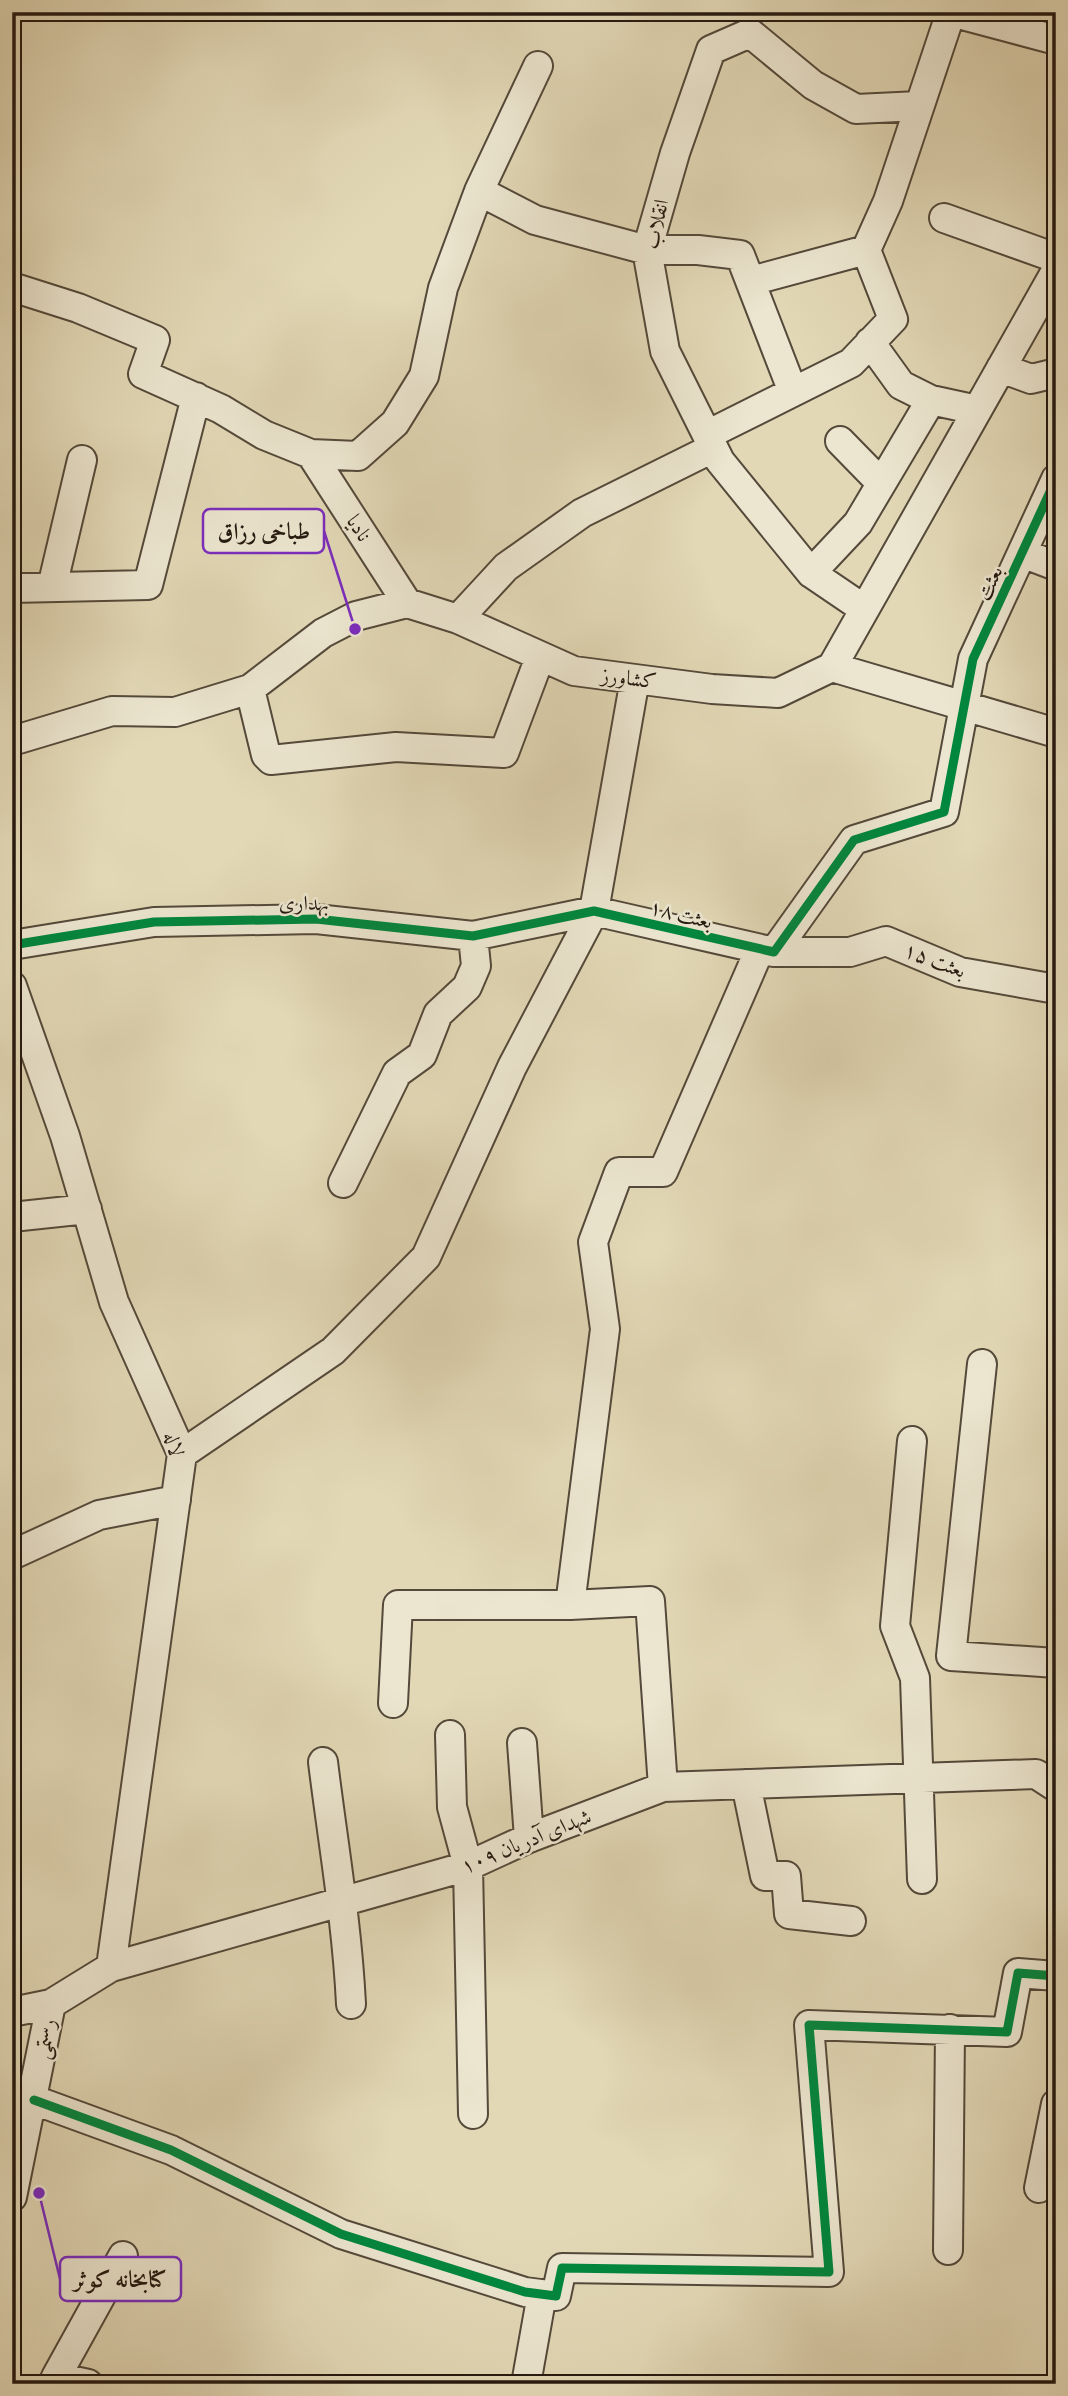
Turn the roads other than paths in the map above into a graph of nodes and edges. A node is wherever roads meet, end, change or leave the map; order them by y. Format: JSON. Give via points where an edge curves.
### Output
{"nodes":[{"id":1,"x":1056,"y":40,"type":"edge"},
{"id":2,"x":538,"y":66,"type":"dead end"},
{"id":3,"x":919,"y":106,"type":"junction"},
{"id":4,"x":479,"y":191,"type":"junction"},
{"id":5,"x":944,"y":218,"type":"dead end"},
{"id":6,"x":647,"y":250,"type":"junction"},
{"id":7,"x":866,"y":250,"type":"junction"},
{"id":8,"x":1056,"y":258,"type":"edge"},
{"id":9,"x":1056,"y":271,"type":"edge"},
{"id":10,"x":751,"y":281,"type":"junction"},
{"id":11,"x":12,"y":287,"type":"edge"},
{"id":12,"x":870,"y":342,"type":"junction"},
{"id":13,"x":1001,"y":368,"type":"junction"},
{"id":14,"x":1056,"y":373,"type":"edge"},
{"id":15,"x":793,"y":392,"type":"junction"},
{"id":16,"x":195,"y":397,"type":"junction"},
{"id":17,"x":931,"y":400,"type":"junction"},
{"id":18,"x":977,"y":410,"type":"junction"},
{"id":19,"x":840,"y":440,"type":"dead end"},
{"id":20,"x":710,"y":442,"type":"junction"},
{"id":21,"x":311,"y":454,"type":"junction"},
{"id":22,"x":82,"y":460,"type":"dead end"},
{"id":23,"x":1056,"y":479,"type":"edge"},
{"id":24,"x":881,"y":483,"type":"junction"},
{"id":25,"x":858,"y":523,"type":"junction"},
{"id":26,"x":898,"y":550,"type":"junction"},
{"id":27,"x":1022,"y":553,"type":"junction"},
{"id":28,"x":1056,"y":566,"type":"edge"},
{"id":29,"x":811,"y":573,"type":"junction"},
{"id":30,"x":12,"y":587,"type":"edge"},
{"id":31,"x":52,"y":587,"type":"junction"},
{"id":32,"x":407,"y":603,"type":"junction"},
{"id":33,"x":864,"y":609,"type":"junction"},
{"id":34,"x":458,"y":619,"type":"junction"},
{"id":35,"x":540,"y":656,"type":"junction"},
{"id":36,"x":832,"y":667,"type":"junction"},
{"id":37,"x":635,"y":679,"type":"junction"},
{"id":38,"x":250,"y":689,"type":"junction"},
{"id":39,"x":963,"y":704,"type":"junction"},
{"id":40,"x":1056,"y":733,"type":"edge"},
{"id":41,"x":12,"y":741,"type":"edge"},
{"id":42,"x":594,"y":911,"type":"junction"},
{"id":43,"x":473,"y":936,"type":"junction"},
{"id":44,"x":12,"y":945,"type":"edge"},
{"id":45,"x":766,"y":952,"type":"junction"},
{"id":46,"x":12,"y":986,"type":"edge"},
{"id":47,"x":1056,"y":989,"type":"edge"},
{"id":48,"x":343,"y":1184,"type":"dead end"},
{"id":49,"x":86,"y":1209,"type":"junction"},
{"id":50,"x":12,"y":1217,"type":"edge"},
{"id":51,"x":982,"y":1364,"type":"dead end"},
{"id":52,"x":912,"y":1441,"type":"dead end"},
{"id":53,"x":182,"y":1454,"type":"junction"},
{"id":54,"x":176,"y":1500,"type":"junction"},
{"id":55,"x":12,"y":1555,"type":"edge"},
{"id":56,"x":569,"y":1605,"type":"junction"},
{"id":57,"x":1056,"y":1663,"type":"edge"},
{"id":58,"x":393,"y":1703,"type":"dead end"},
{"id":59,"x":450,"y":1735,"type":"dead end"},
{"id":60,"x":522,"y":1743,"type":"dead end"},
{"id":61,"x":323,"y":1762,"type":"dead end"},
{"id":62,"x":920,"y":1778,"type":"junction"},
{"id":63,"x":746,"y":1784,"type":"junction"},
{"id":64,"x":663,"y":1787,"type":"junction"},
{"id":65,"x":1056,"y":1787,"type":"edge"},
{"id":66,"x":529,"y":1838,"type":"junction"},
{"id":67,"x":468,"y":1866,"type":"junction"},
{"id":68,"x":922,"y":1879,"type":"dead end"},
{"id":69,"x":339,"y":1902,"type":"junction"},
{"id":70,"x":850,"y":1921,"type":"dead end"},
{"id":71,"x":111,"y":1967,"type":"junction"},
{"id":72,"x":1056,"y":1976,"type":"edge"},
{"id":73,"x":51,"y":2004,"type":"junction"},
{"id":74,"x":351,"y":2004,"type":"dead end"},
{"id":75,"x":12,"y":2012,"type":"edge"},
{"id":76,"x":950,"y":2029,"type":"junction"},
{"id":77,"x":34,"y":2100,"type":"junction"},
{"id":78,"x":1056,"y":2104,"type":"edge"},
{"id":79,"x":473,"y":2114,"type":"dead end"},
{"id":80,"x":1039,"y":2188,"type":"dead end"},
{"id":81,"x":12,"y":2197,"type":"edge"},
{"id":82,"x":948,"y":2250,"type":"dead end"},
{"id":83,"x":123,"y":2256,"type":"dead end"},
{"id":84,"x":542,"y":2294,"type":"junction"},
{"id":85,"x":54,"y":2380,"type":"edge"},
{"id":86,"x":88,"y":2384,"type":"edge"},
{"id":87,"x":526,"y":2384,"type":"edge"}],
"edges":[{"from":1,"to":3,"type":"street","via":[[951,12]]},
{"from":2,"to":4,"type":"street"},
{"from":3,"to":6,"type":"street","name":"انقلاب","via":[[856,109],[813,85],[750,33],[711,50],[674,153]]},
{"from":3,"to":7,"type":"street","via":[[888,201]]},
{"from":4,"to":6,"type":"street","via":[[536,220]]},
{"from":4,"to":21,"type":"street","via":[[443,288],[424,376],[395,423],[358,456]]},
{"from":5,"to":8,"type":"street"},
{"from":6,"to":10,"type":"street","via":[[740,255]]},
{"from":6,"to":20,"type":"street","name":"انقلاب","via":[[665,351]]},
{"from":7,"to":10,"type":"street"},
{"from":7,"to":12,"type":"street","via":[[893,319]]},
{"from":9,"to":13,"type":"street"},
{"from":10,"to":15,"type":"street"},
{"from":11,"to":16,"type":"street","via":[[155,340],[143,374]]},
{"from":12,"to":15,"type":"street","via":[[851,363]]},
{"from":12,"to":17,"type":"street","via":[[901,385]]},
{"from":13,"to":14,"type":"street","via":[[1031,379]]},
{"from":13,"to":18,"type":"street"},
{"from":15,"to":20,"type":"street"},
{"from":16,"to":21,"type":"street","via":[[264,435]]},
{"from":16,"to":31,"type":"street","via":[[148,585]]},
{"from":17,"to":18,"type":"street"},
{"from":17,"to":24,"type":"street"},
{"from":18,"to":26,"type":"street"},
{"from":19,"to":24,"type":"street"},
{"from":20,"to":29,"type":"street","name":"انقلاب","via":[[720,461]]},
{"from":20,"to":34,"type":"street","via":[[582,513],[506,566]]},
{"from":21,"to":32,"type":"street","name":"نادیا"},
{"from":22,"to":31,"type":"street"},
{"from":23,"to":27,"type":"street","name":"بعثت"},
{"from":24,"to":25,"type":"street"},
{"from":25,"to":26,"type":"street"},
{"from":25,"to":29,"type":"street"},
{"from":26,"to":33,"type":"street"},
{"from":27,"to":28,"type":"street"},
{"from":27,"to":39,"type":"street","name":"بعثت","via":[[973,659]]},
{"from":29,"to":33,"type":"street","name":"انقلاب"},
{"from":30,"to":31,"type":"street"},
{"from":32,"to":34,"type":"street","name":"کشاورز"},
{"from":32,"to":38,"type":"street","via":[[356,615],[323,633]]},
{"from":33,"to":36,"type":"street"},
{"from":34,"to":35,"type":"street","name":"کشاورز"},
{"from":35,"to":37,"type":"street","name":"کشاورز","via":[[573,671]]},
{"from":35,"to":38,"type":"street","via":[[504,753],[396,747],[271,760]]},
{"from":36,"to":37,"type":"street","name":"کشاورز","via":[[778,693]]},
{"from":36,"to":39,"type":"street"},
{"from":37,"to":42,"type":"street"},
{"from":38,"to":41,"type":"street","via":[[175,712],[112,711]]},
{"from":39,"to":40,"type":"street"},
{"from":39,"to":45,"type":"street","name":"بعثت","via":[[944,812],[854,840]]},
{"from":42,"to":43,"type":"street","name":"بهداری"},
{"from":42,"to":45,"type":"street","name":"بعثت ۱۸"},
{"from":42,"to":53,"type":"street","via":[[512,1067],[426,1257],[333,1350]]},
{"from":43,"to":44,"type":"street","name":"بهداری","via":[[316,919],[154,922]]},
{"from":43,"to":48,"type":"street","via":[[476,965],[467,988],[438,1014],[422,1055],[397,1073]]},
{"from":45,"to":47,"type":"street","name":"بعثت ۱۵","via":[[850,952],[886,941],[960,972]]},
{"from":45,"to":56,"type":"street","via":[[663,1172],[620,1172],[593,1242],[605,1329]]},
{"from":46,"to":49,"type":"street","name":"لاله"},
{"from":49,"to":50,"type":"street"},
{"from":49,"to":53,"type":"street","name":"لاله","via":[[114,1302]]},
{"from":51,"to":57,"type":"street","via":[[951,1656]]},
{"from":52,"to":62,"type":"street","via":[[895,1626],[915,1678]]},
{"from":53,"to":54,"type":"street","name":"لاله"},
{"from":54,"to":55,"type":"street","via":[[99,1516]]},
{"from":54,"to":71,"type":"street","name":"لاله"},
{"from":56,"to":58,"type":"street","via":[[398,1605]]},
{"from":56,"to":64,"type":"street","via":[[650,1601]]},
{"from":59,"to":67,"type":"street","via":[[452,1807]]},
{"from":60,"to":66,"type":"street"},
{"from":61,"to":69,"type":"street"},
{"from":62,"to":63,"type":"street","name":"شهدای آدریان ۱۰۹"},
{"from":62,"to":65,"type":"street","name":"شهدای آدریان ۱۰۹","via":[[1035,1774]]},
{"from":62,"to":68,"type":"street"},
{"from":63,"to":64,"type":"street","name":"شهدای آدریان ۱۰۹"},
{"from":63,"to":70,"type":"street","via":[[765,1876],[786,1876],[789,1914]]},
{"from":64,"to":66,"type":"street","name":"شهدای آدریان ۱۰۹"},
{"from":66,"to":67,"type":"street","name":"شهدای آدریان ۱۰۹"},
{"from":67,"to":69,"type":"street","name":"شهدای آدریان ۱۰۹"},
{"from":67,"to":79,"type":"street"},
{"from":69,"to":71,"type":"street","name":"شهدای آدریان ۱۰۹"},
{"from":69,"to":74,"type":"street","via":[[348,1944]]},
{"from":71,"to":73,"type":"street","name":"شهدای آدریان ۱۰۹"},
{"from":72,"to":76,"type":"street","via":[[1018,1973],[1007,2032]]},
{"from":73,"to":75,"type":"street","name":"شهدای آدریان ۱۰۹"},
{"from":73,"to":77,"type":"street","name":"رستمی"},
{"from":76,"to":82,"type":"street"},
{"from":76,"to":84,"type":"street","via":[[809,2025],[829,2272],[562,2268],[556,2296]]},
{"from":77,"to":81,"type":"street","name":"رستمی"},
{"from":77,"to":84,"type":"street","via":[[171,2150],[341,2234]]},
{"from":78,"to":80,"type":"street"},
{"from":83,"to":85,"type":"street"},
{"from":84,"to":87,"type":"street"},
{"from":85,"to":86,"type":"street"}]}
